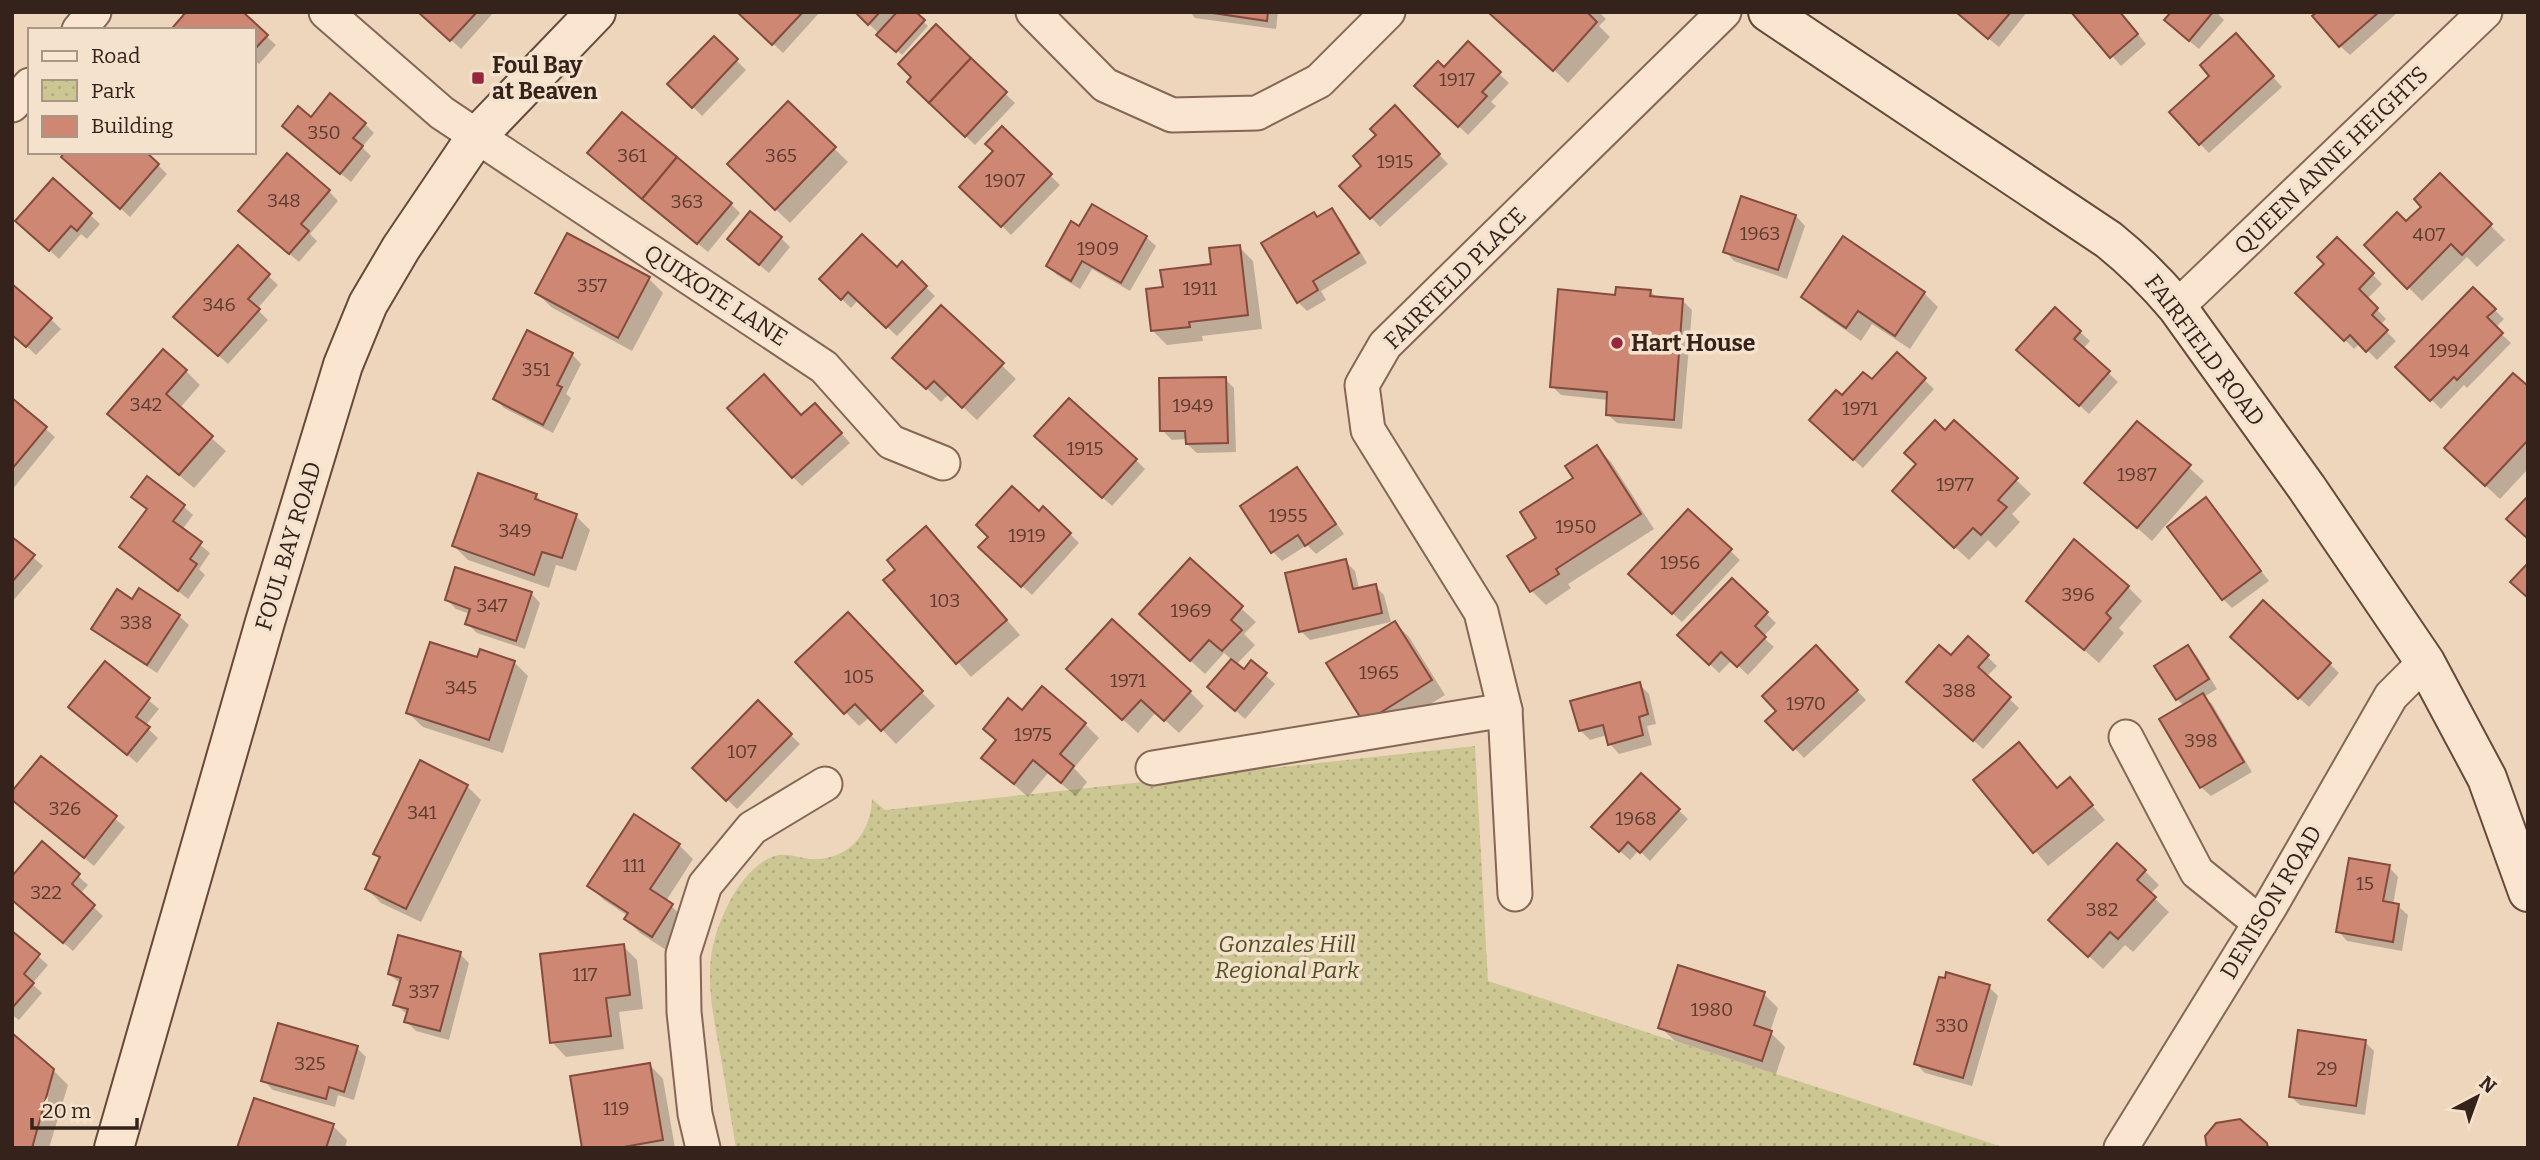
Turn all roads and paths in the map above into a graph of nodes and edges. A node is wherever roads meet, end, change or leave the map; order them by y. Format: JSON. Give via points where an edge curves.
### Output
{"nodes":[{"id":1,"x":94,"y":12,"type":"edge"},
{"id":2,"x":326,"y":12,"type":"edge"},
{"id":3,"x":596,"y":12,"type":"edge"},
{"id":4,"x":1033,"y":12,"type":"edge"},
{"id":5,"x":1388,"y":12,"type":"edge"},
{"id":6,"x":1724,"y":12,"type":"edge"},
{"id":7,"x":2486,"y":12,"type":"edge"},
{"id":8,"x":1776,"y":14,"type":"edge"},
{"id":9,"x":81,"y":28,"type":"edge"},
{"id":10,"x":28,"y":87,"type":"edge"},
{"id":11,"x":12,"y":105,"type":"edge"},
{"id":12,"x":476,"y":137,"type":"junction"},
{"id":13,"x":2177,"y":307,"type":"junction"},
{"id":14,"x":943,"y":463,"type":"dead end"},
{"id":15,"x":2425,"y":662,"type":"junction"},
{"id":16,"x":1505,"y":710,"type":"junction"},
{"id":17,"x":2126,"y":737,"type":"dead end"},
{"id":18,"x":1153,"y":768,"type":"dead end"},
{"id":19,"x":825,"y":785,"type":"dead end"},
{"id":20,"x":2528,"y":892,"type":"edge"},
{"id":21,"x":1515,"y":894,"type":"dead end"},
{"id":22,"x":2260,"y":923,"type":"junction"},
{"id":23,"x":114,"y":1148,"type":"edge"},
{"id":24,"x":703,"y":1148,"type":"edge"},
{"id":25,"x":2122,"y":1148,"type":"edge"}],
"edges":[{"from":1,"to":9,"type":"street"},
{"from":2,"to":12,"type":"street","name":"QUIXOTE LANE"},
{"from":3,"to":12,"type":"street","name":"FOUL BAY ROAD"},
{"from":4,"to":5,"type":"street","via":[[1105,85],[1172,115],[1257,113],[1319,81]]},
{"from":6,"to":16,"type":"street","name":"FAIRFIELD PLACE","via":[[1385,345],[1362,385],[1368,430],[1480,612]]},
{"from":7,"to":13,"type":"street","name":"QUEEN ANNE HEIGHTS"},
{"from":8,"to":13,"type":"street","name":"FAIRFIELD ROAD","via":[[2109,240],[2137,262]]},
{"from":10,"to":11,"type":"street"},
{"from":12,"to":14,"type":"street","name":"QUIXOTE LANE","via":[[824,367],[891,442]]},
{"from":12,"to":23,"type":"street","name":"FOUL BAY ROAD","via":[[368,304],[343,365]]},
{"from":13,"to":15,"type":"street","name":"FAIRFIELD ROAD"},
{"from":15,"to":20,"type":"street","name":"FAIRFIELD ROAD","via":[[2487,778]]},
{"from":15,"to":22,"type":"street","name":"DENISON ROAD","via":[[2390,696]]},
{"from":16,"to":18,"type":"street"},
{"from":16,"to":21,"type":"street","name":"FAIRFIELD PLACE"},
{"from":17,"to":22,"type":"street","via":[[2197,872]]},
{"from":19,"to":24,"type":"street","via":[[752,828],[705,885],[683,954],[684,1012]]},
{"from":22,"to":25,"type":"street","name":"DENISON ROAD"}]}
